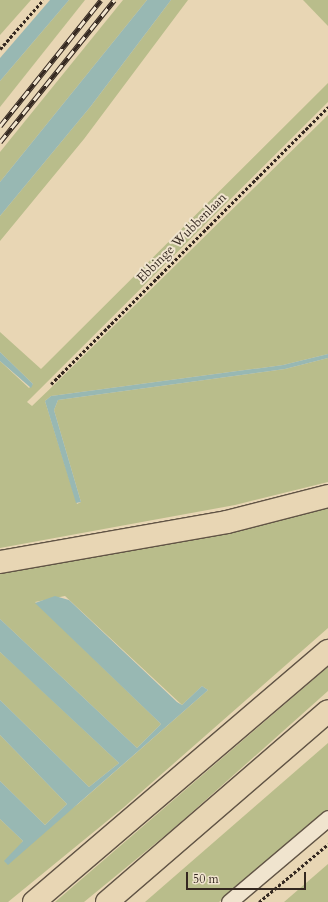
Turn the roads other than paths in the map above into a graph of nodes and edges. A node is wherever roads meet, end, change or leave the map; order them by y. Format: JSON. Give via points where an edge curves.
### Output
{"nodes":[{"id":1,"x":328,"y":496,"type":"edge"},
{"id":2,"x":0,"y":562,"type":"edge"},
{"id":3,"x":328,"y":651,"type":"edge"},
{"id":4,"x":328,"y":711,"type":"edge"},
{"id":5,"x":328,"y":818,"type":"edge"},
{"id":6,"x":34,"y":902,"type":"edge"},
{"id":7,"x":107,"y":902,"type":"edge"},
{"id":8,"x":229,"y":902,"type":"edge"}],
"edges":[{"from":1,"to":2,"type":"highway","via":[[227,522]]},
{"from":3,"to":6,"type":"highway"},
{"from":4,"to":7,"type":"highway"},
{"from":5,"to":8,"type":"street"}]}
